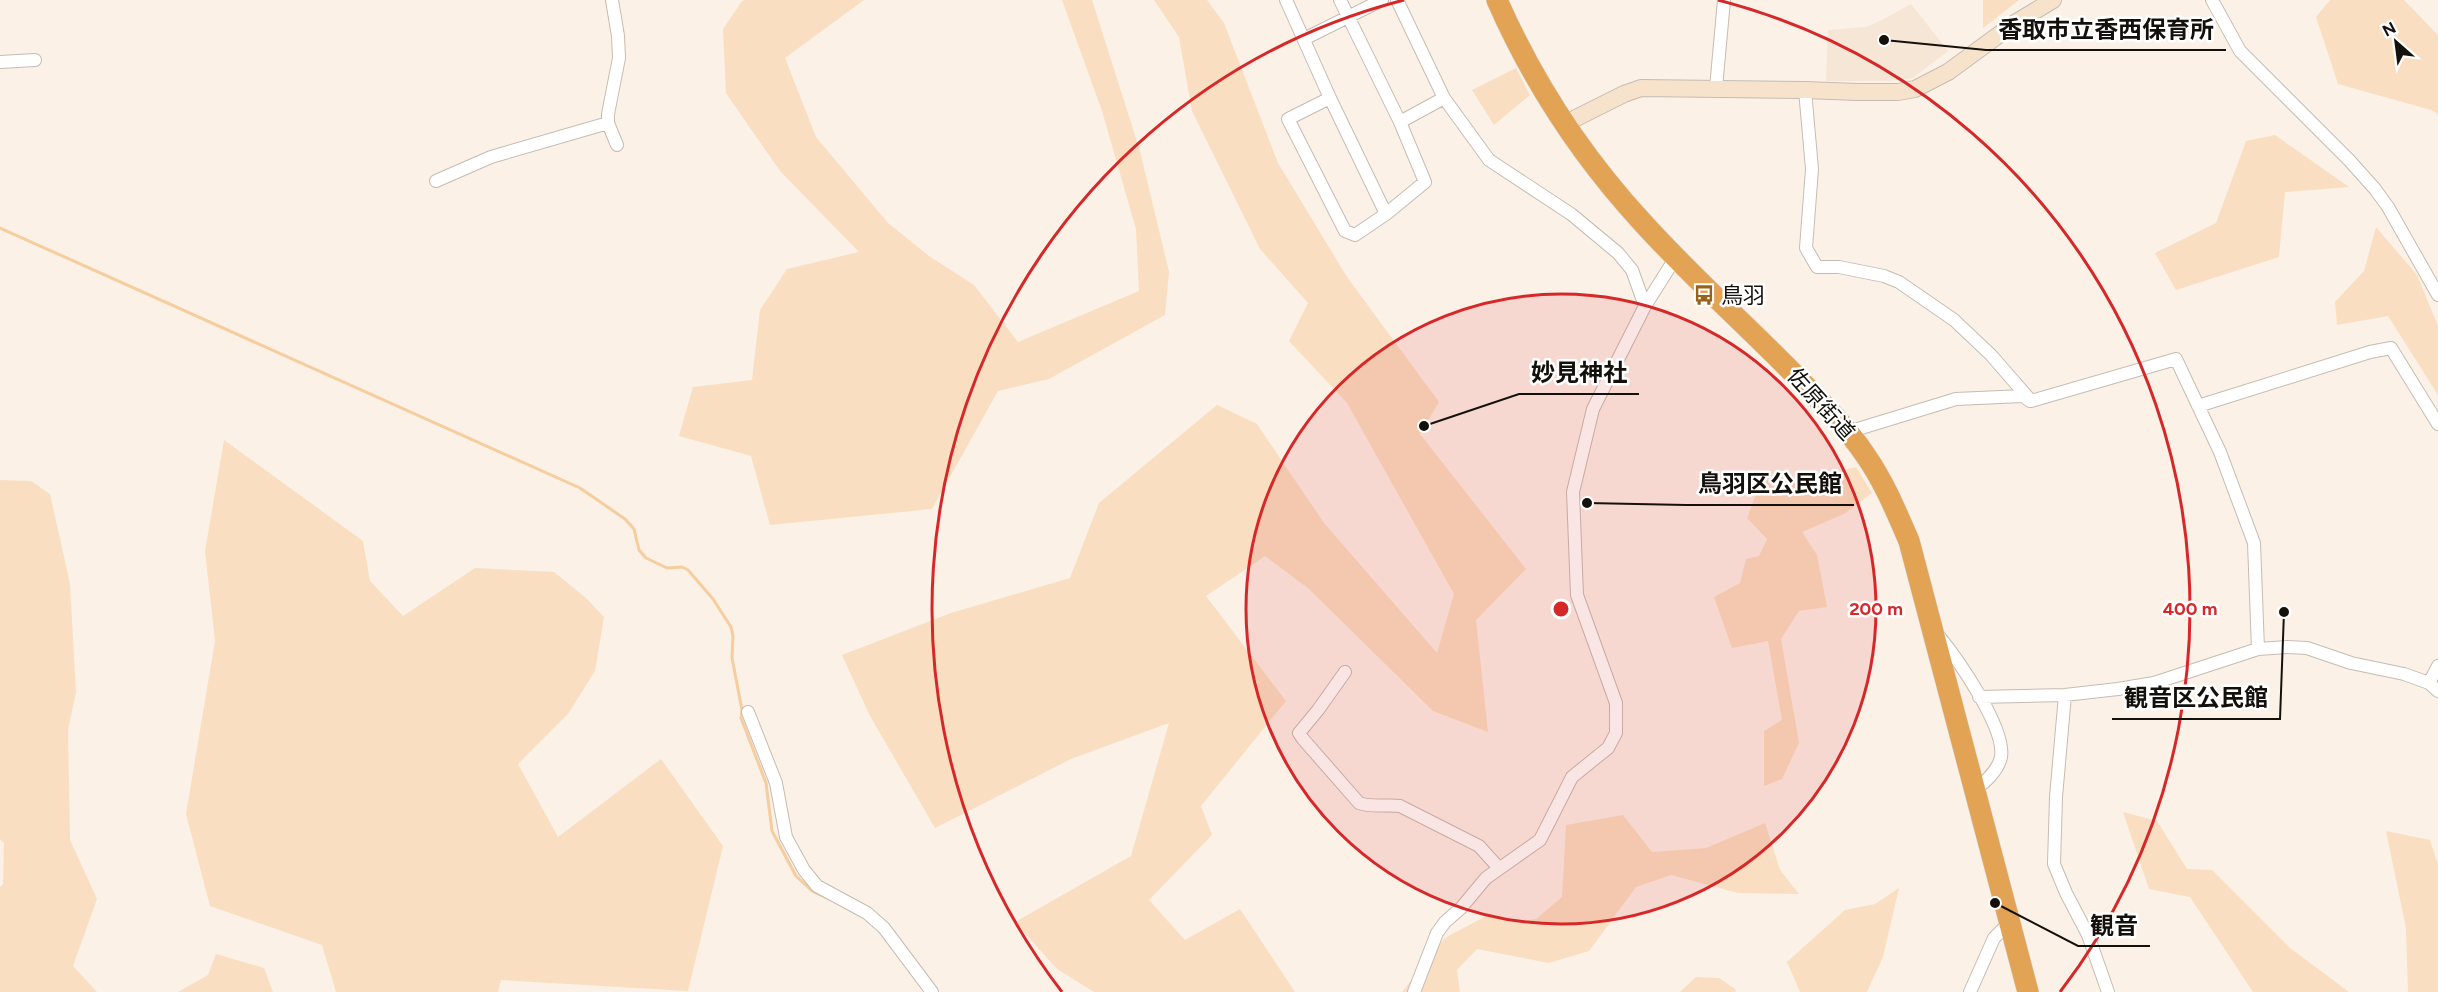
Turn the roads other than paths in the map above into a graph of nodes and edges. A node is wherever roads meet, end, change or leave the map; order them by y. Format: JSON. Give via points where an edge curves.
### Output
{"nodes":[{"id":1,"x":612,"y":0,"type":"edge"},
{"id":2,"x":1286,"y":0,"type":"edge"},
{"id":3,"x":1340,"y":0,"type":"edge"},
{"id":4,"x":1382,"y":0,"type":"edge"},
{"id":5,"x":1397,"y":0,"type":"edge"},
{"id":6,"x":1497,"y":0,"type":"edge"},
{"id":7,"x":1724,"y":0,"type":"edge"},
{"id":8,"x":2053,"y":0,"type":"edge"},
{"id":9,"x":2212,"y":0,"type":"edge"},
{"id":10,"x":1349,"y":17,"type":"junction"},
{"id":11,"x":1304,"y":39,"type":"junction"},
{"id":12,"x":35,"y":60,"type":"dead end"},
{"id":13,"x":0,"y":62,"type":"edge"},
{"id":14,"x":1716,"y":88,"type":"junction"},
{"id":15,"x":1805,"y":90,"type":"junction"},
{"id":16,"x":1330,"y":98,"type":"junction"},
{"id":17,"x":1444,"y":98,"type":"junction"},
{"id":18,"x":1400,"y":122,"type":"junction"},
{"id":19,"x":608,"y":123,"type":"junction"},
{"id":20,"x":1564,"y":124,"type":"junction"},
{"id":21,"x":617,"y":145,"type":"dead end"},
{"id":22,"x":436,"y":182,"type":"dead end"},
{"id":23,"x":1386,"y":214,"type":"junction"},
{"id":24,"x":1676,"y":257,"type":"junction"},
{"id":25,"x":2438,"y":295,"type":"edge"},
{"id":26,"x":1645,"y":306,"type":"junction"},
{"id":27,"x":2031,"y":401,"type":"junction"},
{"id":28,"x":2198,"y":406,"type":"junction"},
{"id":29,"x":2432,"y":407,"type":"edge"},
{"id":30,"x":2438,"y":424,"type":"edge"},
{"id":31,"x":1848,"y":432,"type":"junction"},
{"id":32,"x":1933,"y":630,"type":"junction"},
{"id":33,"x":2258,"y":650,"type":"junction"},
{"id":34,"x":2438,"y":666,"type":"edge"},
{"id":35,"x":1345,"y":672,"type":"dead end"},
{"id":36,"x":2434,"y":687,"type":"edge"},
{"id":37,"x":2065,"y":695,"type":"junction"},
{"id":38,"x":1979,"y":697,"type":"junction"},
{"id":39,"x":748,"y":712,"type":"dead end"},
{"id":40,"x":1975,"y":790,"type":"junction"},
{"id":41,"x":1498,"y":867,"type":"junction"},
{"id":42,"x":2009,"y":923,"type":"junction"},
{"id":43,"x":932,"y":992,"type":"edge"},
{"id":44,"x":1414,"y":992,"type":"edge"},
{"id":45,"x":1970,"y":992,"type":"edge"},
{"id":46,"x":2028,"y":992,"type":"edge"},
{"id":47,"x":2108,"y":992,"type":"edge"}],
"edges":[{"from":1,"to":19,"type":"street","via":[[619,58]]},
{"from":2,"to":11,"type":"street"},
{"from":3,"to":10,"type":"street"},
{"from":4,"to":10,"type":"street"},
{"from":5,"to":17,"type":"street"},
{"from":6,"to":20,"type":"highway","name":"佐原街道"},
{"from":7,"to":14,"type":"street"},
{"from":8,"to":15,"type":"street","via":[[1948,72],[1915,89]]},
{"from":9,"to":25,"type":"street","via":[[2240,51],[2375,189]]},
{"from":10,"to":11,"type":"street"},
{"from":10,"to":18,"type":"street"},
{"from":11,"to":16,"type":"street"},
{"from":12,"to":13,"type":"street"},
{"from":14,"to":15,"type":"street"},
{"from":14,"to":20,"type":"street","via":[[1641,88]]},
{"from":15,"to":27,"type":"street","via":[[1812,168],[1806,248],[1817,267],[1839,267],[1899,282],[1954,320]]},
{"from":16,"to":23,"type":"street"},
{"from":16,"to":23,"type":"street","via":[[1288,119],[1345,231],[1355,235]]},
{"from":17,"to":18,"type":"street"},
{"from":17,"to":26,"type":"street","via":[[1490,160],[1571,214],[1618,253],[1632,270]]},
{"from":18,"to":23,"type":"street","via":[[1425,183]]},
{"from":19,"to":21,"type":"street"},
{"from":19,"to":22,"type":"street","via":[[491,157]]},
{"from":20,"to":24,"type":"highway","name":"佐原街道","via":[[1605,180]]},
{"from":24,"to":26,"type":"street"},
{"from":24,"to":31,"type":"highway","name":"佐原街道"},
{"from":26,"to":41,"type":"street","via":[[1593,409],[1573,492],[1577,595],[1616,704],[1616,733],[1608,748],[1572,777],[1540,840]]},
{"from":27,"to":28,"type":"street","via":[[2175,359]]},
{"from":27,"to":31,"type":"street","via":[[2023,396],[1956,399]]},
{"from":28,"to":29,"type":"street","via":[[2391,348]]},
{"from":28,"to":33,"type":"street","via":[[2238,494],[2254,543]]},
{"from":29,"to":30,"type":"street"},
{"from":31,"to":32,"type":"highway","name":"佐原街道","via":[[1877,472],[1905,531]]},
{"from":32,"to":38,"type":"street","via":[[1957,657]]},
{"from":32,"to":40,"type":"highway","name":"佐原街道"},
{"from":33,"to":36,"type":"street","via":[[2307,648],[2351,663],[2404,674]]},
{"from":33,"to":37,"type":"street","via":[[2154,683]]},
{"from":34,"to":36,"type":"street"},
{"from":35,"to":41,"type":"street","via":[[1299,733],[1303,739],[1359,803],[1370,807],[1400,806],[1479,846]]},
{"from":37,"to":38,"type":"street"},
{"from":37,"to":47,"type":"street","via":[[2054,864],[2088,935]]},
{"from":38,"to":40,"type":"street","via":[[1999,736],[2001,758],[1990,778]]},
{"from":39,"to":43,"type":"street","via":[[777,783],[786,837],[804,870],[817,886],[867,912],[884,928]]},
{"from":40,"to":42,"type":"highway","name":"佐原街道"},
{"from":41,"to":44,"type":"street","via":[[1437,933]]},
{"from":42,"to":45,"type":"street","via":[[1994,938]]},
{"from":42,"to":46,"type":"highway","name":"佐原街道"}]}
